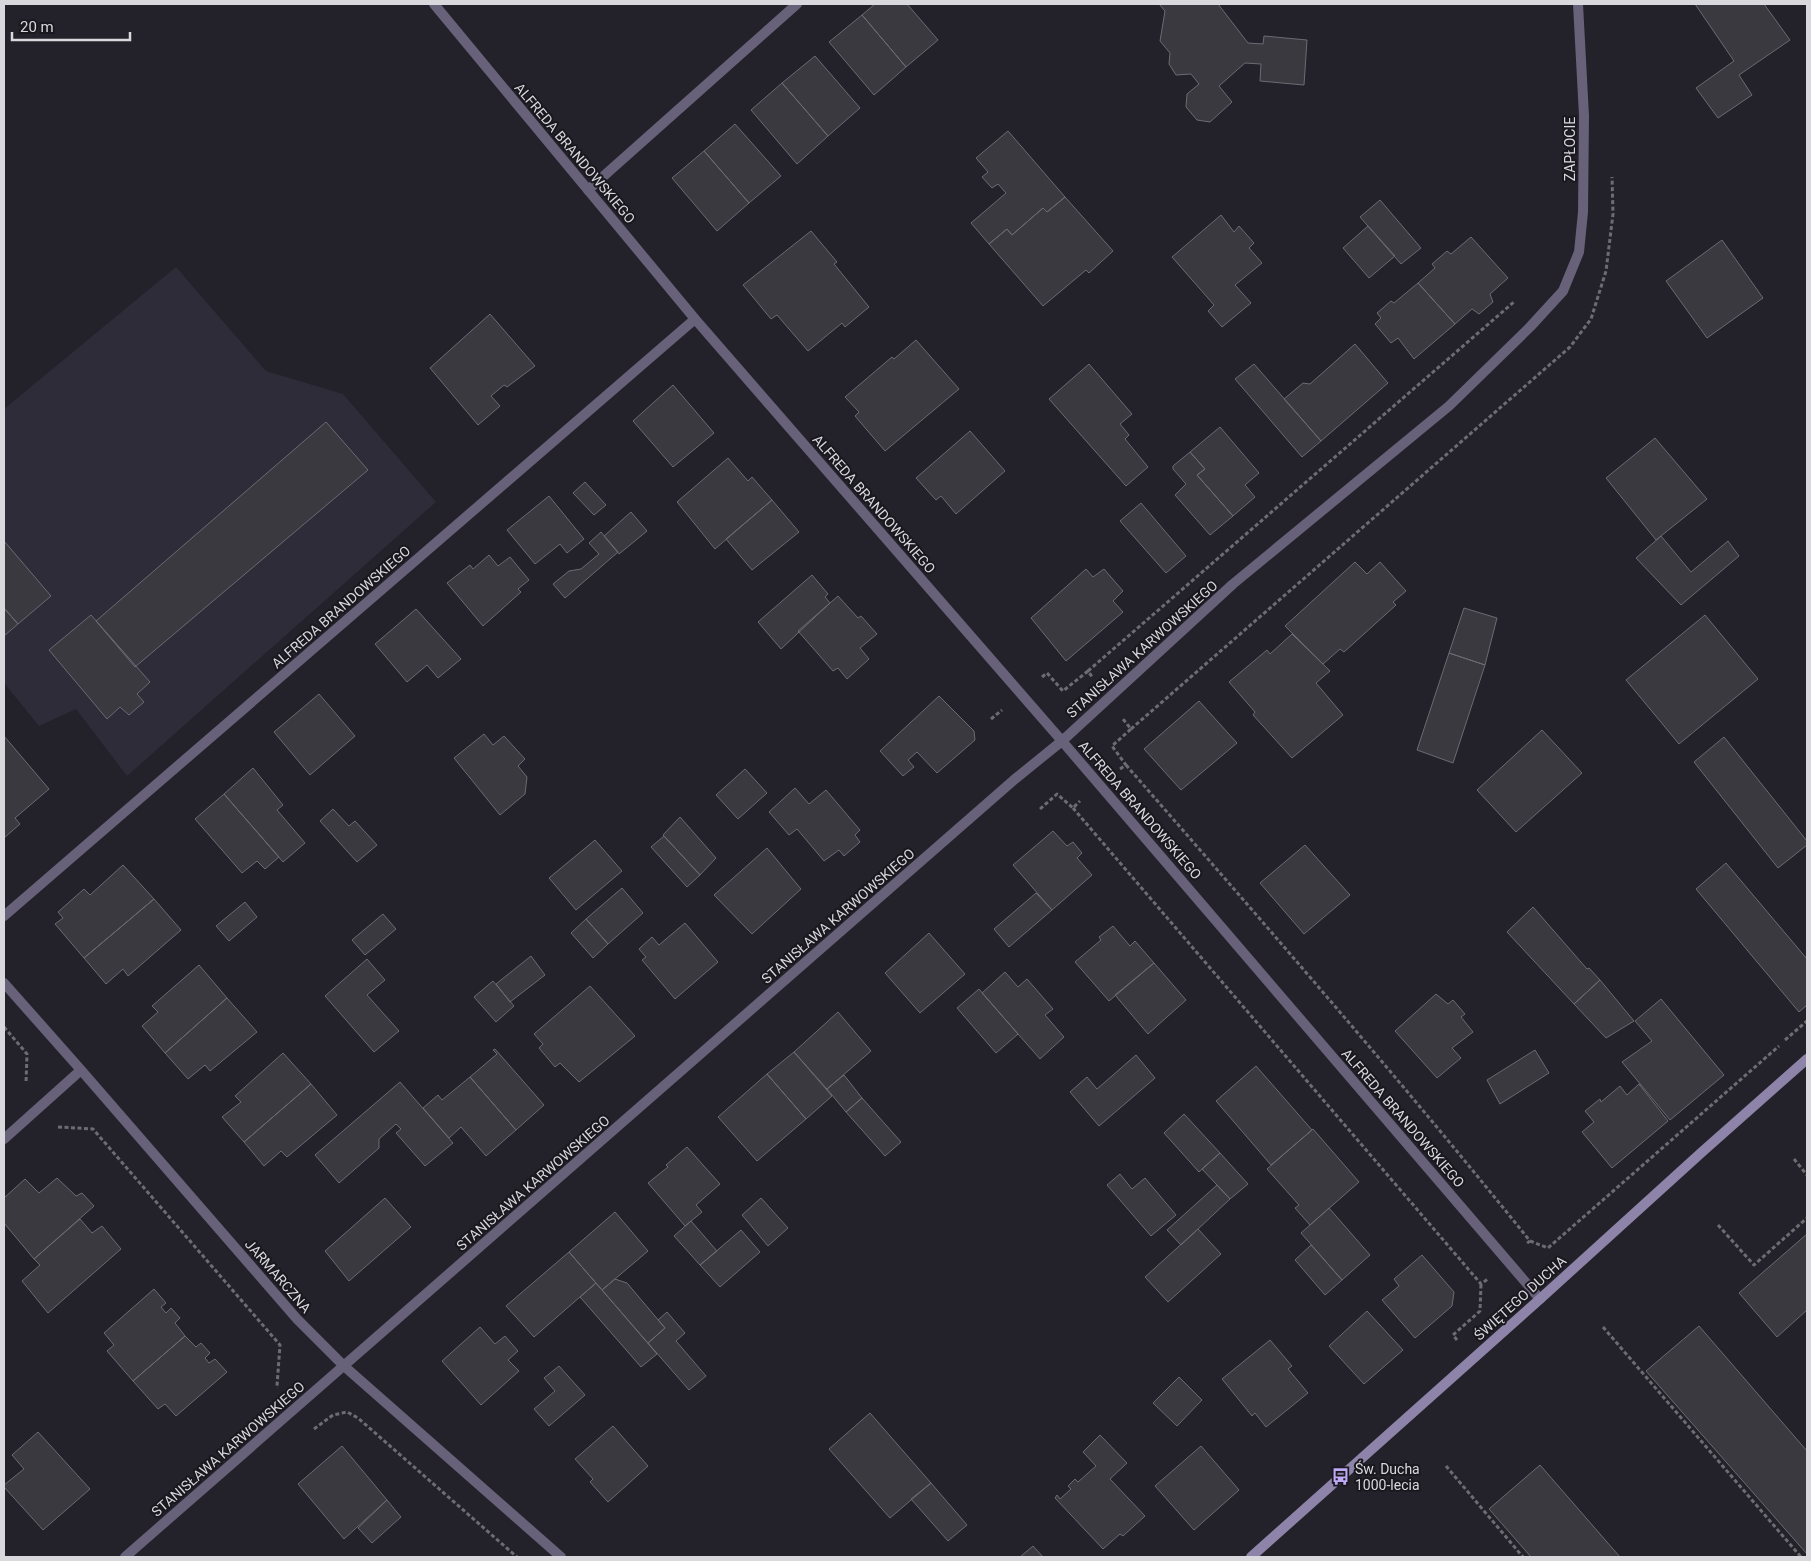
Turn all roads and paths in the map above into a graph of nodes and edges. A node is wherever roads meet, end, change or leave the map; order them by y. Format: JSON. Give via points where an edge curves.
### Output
{"nodes":[{"id":1,"x":434,"y":4,"type":"edge"},
{"id":2,"x":797,"y":4,"type":"edge"},
{"id":3,"x":1578,"y":4,"type":"edge"},
{"id":4,"x":588,"y":190,"type":"junction"},
{"id":5,"x":1563,"y":291,"type":"joint"},
{"id":6,"x":1519,"y":298,"type":"dead end"},
{"id":7,"x":696,"y":319,"type":"junction"},
{"id":8,"x":1088,"y":671,"type":"dead end"},
{"id":9,"x":1062,"y":741,"type":"junction"},
{"id":10,"x":4,"y":916,"type":"edge"},
{"id":11,"x":4,"y":983,"type":"edge"},
{"id":12,"x":1807,"y":1021,"type":"edge"},
{"id":13,"x":4,"y":1027,"type":"edge"},
{"id":14,"x":1807,"y":1059,"type":"edge"},
{"id":15,"x":81,"y":1070,"type":"junction"},
{"id":16,"x":38,"y":1109,"type":"junction"},
{"id":17,"x":4,"y":1139,"type":"edge"},
{"id":18,"x":1794,"y":1159,"type":"dead end"},
{"id":19,"x":1807,"y":1175,"type":"edge"},
{"id":20,"x":1807,"y":1218,"type":"edge"},
{"id":21,"x":1718,"y":1225,"type":"dead end"},
{"id":22,"x":1530,"y":1241,"type":"dead end"},
{"id":23,"x":1482,"y":1284,"type":"dead end"},
{"id":24,"x":1540,"y":1299,"type":"junction"},
{"id":25,"x":1603,"y":1327,"type":"dead end"},
{"id":26,"x":1472,"y":1359,"type":"junction"},
{"id":27,"x":344,"y":1366,"type":"junction"},
{"id":28,"x":296,"y":1409,"type":"junction"},
{"id":29,"x":1446,"y":1466,"type":"dead end"},
{"id":30,"x":125,"y":1557,"type":"edge"},
{"id":31,"x":517,"y":1557,"type":"edge"},
{"id":32,"x":560,"y":1557,"type":"edge"},
{"id":33,"x":1251,"y":1557,"type":"edge"},
{"id":34,"x":1523,"y":1557,"type":"edge"},
{"id":35,"x":1801,"y":1557,"type":"edge"}],
"edges":[{"from":1,"to":4,"type":"street","name":"ALFREDA BRANDOWSKIEGO"},
{"from":2,"to":4,"type":"street"},
{"from":3,"to":5,"type":"street","name":"ZAPŁOCIE","via":[[1584,116],[1583,212],[1579,252]]},
{"from":4,"to":7,"type":"street","name":"ALFREDA BRANDOWSKIEGO"},
{"from":5,"to":9,"type":"street","name":"STANISŁAWA KARWOWSKIEGO","via":[[1449,406],[1233,584]]},
{"from":6,"to":8,"type":"path"},
{"from":7,"to":9,"type":"street","name":"ALFREDA BRANDOWSKIEGO"},
{"from":7,"to":10,"type":"street","name":"ALFREDA BRANDOWSKIEGO"},
{"from":9,"to":24,"type":"street","name":"ALFREDA BRANDOWSKIEGO"},
{"from":9,"to":27,"type":"street","name":"STANISŁAWA KARWOWSKIEGO"},
{"from":11,"to":15,"type":"street","name":"JARMARCZNA"},
{"from":12,"to":22,"type":"path","via":[[1548,1248]]},
{"from":13,"to":16,"type":"path","via":[[28,1054],[26,1095]]},
{"from":14,"to":24,"type":"street","name":"ŚWIĘTEGO DUCHA"},
{"from":15,"to":16,"type":"street"},
{"from":15,"to":27,"type":"street","name":"JARMARCZNA","via":[[297,1319]]},
{"from":16,"to":17,"type":"street"},
{"from":16,"to":28,"type":"path","via":[[53,1127],[93,1129],[280,1345],[277,1386]]},
{"from":18,"to":19,"type":"path"},
{"from":20,"to":21,"type":"path","via":[[1754,1265]]},
{"from":23,"to":26,"type":"path","via":[[1480,1311],[1453,1335]]},
{"from":24,"to":26,"type":"street","name":"ŚWIĘTEGO DUCHA"},
{"from":25,"to":35,"type":"path"},
{"from":26,"to":33,"type":"street","name":"ŚWIĘTEGO DUCHA"},
{"from":27,"to":28,"type":"street","name":"STANISŁAWA KARWOWSKIEGO"},
{"from":27,"to":32,"type":"street","name":"JARMARCZNA"},
{"from":28,"to":30,"type":"street","name":"STANISŁAWA KARWOWSKIEGO"},
{"from":28,"to":31,"type":"path","via":[[313,1430],[333,1415],[347,1412],[358,1418]]},
{"from":29,"to":34,"type":"path"}]}
